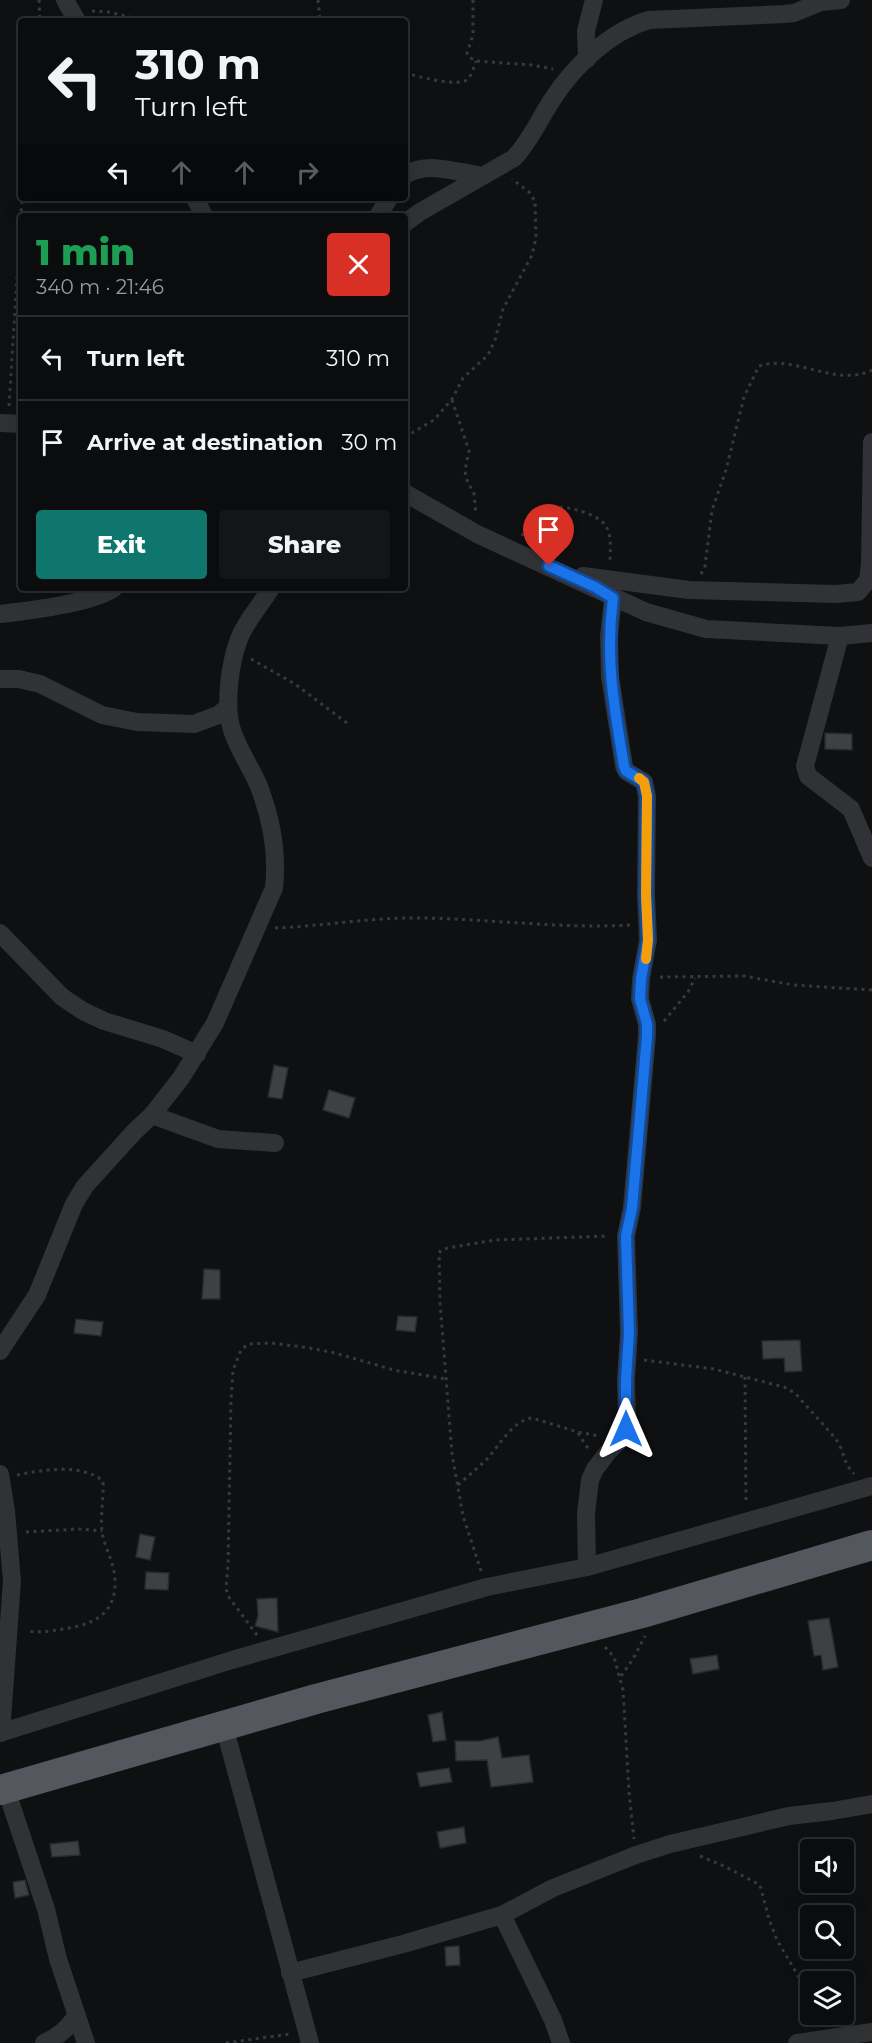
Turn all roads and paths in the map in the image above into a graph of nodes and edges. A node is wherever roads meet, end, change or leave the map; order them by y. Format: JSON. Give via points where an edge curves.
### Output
{"nodes":[{"id":1,"x":39,"y":0,"type":"edge"},
{"id":2,"x":318,"y":0,"type":"edge"},
{"id":3,"x":473,"y":0,"type":"edge"},
{"id":4,"x":594,"y":0,"type":"edge"},
{"id":5,"x":841,"y":0,"type":"edge"},
{"id":6,"x":71,"y":10,"type":"edge"},
{"id":7,"x":40,"y":18,"type":"edge"},
{"id":8,"x":134,"y":18,"type":"edge"},
{"id":9,"x":320,"y":18,"type":"edge"},
{"id":10,"x":587,"y":59,"type":"junction"},
{"id":11,"x":476,"y":61,"type":"junction"},
{"id":12,"x":408,"y":74,"type":"edge"},
{"id":13,"x":569,"y":76,"type":"junction"},
{"id":14,"x":489,"y":172,"type":"junction"},
{"id":15,"x":408,"y":173,"type":"edge"},
{"id":16,"x":408,"y":221,"type":"edge"},
{"id":17,"x":18,"y":267,"type":"edge"},
{"id":18,"x":872,"y":370,"type":"edge"},
{"id":19,"x":452,"y":399,"type":"junction"},
{"id":20,"x":9,"y":423,"type":"edge"},
{"id":21,"x":408,"y":435,"type":"edge"},
{"id":22,"x":872,"y":442,"type":"edge"},
{"id":23,"x":408,"y":495,"type":"edge"},
{"id":24,"x":477,"y":534,"type":"junction"},
{"id":25,"x":515,"y":551,"type":"junction"},
{"id":26,"x":612,"y":589,"type":"junction"},
{"id":27,"x":689,"y":590,"type":"junction"},
{"id":28,"x":108,"y":591,"type":"edge"},
{"id":29,"x":269,"y":591,"type":"edge"},
{"id":30,"x":0,"y":614,"type":"edge"},
{"id":31,"x":872,"y":633,"type":"edge"},
{"id":32,"x":840,"y":636,"type":"junction"},
{"id":33,"x":236,"y":650,"type":"junction"},
{"id":34,"x":0,"y":679,"type":"edge"},
{"id":35,"x":228,"y":707,"type":"junction"},
{"id":36,"x":347,"y":723,"type":"dead end"},
{"id":37,"x":872,"y":858,"type":"edge"},
{"id":38,"x":648,"y":924,"type":"junction"},
{"id":39,"x":258,"y":929,"type":"junction"},
{"id":40,"x":0,"y":933,"type":"edge"},
{"id":41,"x":696,"y":977,"type":"junction"},
{"id":42,"x":641,"y":979,"type":"junction"},
{"id":43,"x":872,"y":990,"type":"edge"},
{"id":44,"x":647,"y":1036,"type":"junction"},
{"id":45,"x":197,"y":1054,"type":"junction"},
{"id":46,"x":152,"y":1115,"type":"junction"},
{"id":47,"x":275,"y":1143,"type":"dead end"},
{"id":48,"x":626,"y":1236,"type":"junction"},
{"id":49,"x":0,"y":1352,"type":"edge"},
{"id":50,"x":628,"y":1355,"type":"junction"},
{"id":51,"x":745,"y":1377,"type":"junction"},
{"id":52,"x":446,"y":1379,"type":"junction"},
{"id":53,"x":622,"y":1438,"type":"junction"},
{"id":54,"x":1,"y":1476,"type":"edge"},
{"id":55,"x":458,"y":1485,"type":"junction"},
{"id":56,"x":871,"y":1486,"type":"edge"},
{"id":57,"x":747,"y":1521,"type":"junction"},
{"id":58,"x":102,"y":1531,"type":"junction"},
{"id":59,"x":8,"y":1534,"type":"junction"},
{"id":60,"x":872,"y":1545,"type":"edge"},
{"id":61,"x":587,"y":1567,"type":"junction"},
{"id":62,"x":487,"y":1587,"type":"junction"},
{"id":63,"x":642,"y":1614,"type":"junction"},
{"id":64,"x":6,"y":1619,"type":"edge"},
{"id":65,"x":586,"y":1629,"type":"junction"},
{"id":66,"x":268,"y":1649,"type":"junction"},
{"id":67,"x":621,"y":1677,"type":"junction"},
{"id":68,"x":224,"y":1726,"type":"junction"},
{"id":69,"x":1,"y":1733,"type":"edge"},
{"id":70,"x":3,"y":1790,"type":"edge"},
{"id":71,"x":872,"y":1804,"type":"edge"},
{"id":72,"x":670,"y":1845,"type":"junction"},
{"id":73,"x":636,"y":1855,"type":"junction"},
{"id":74,"x":502,"y":1915,"type":"junction"},
{"id":75,"x":290,"y":1973,"type":"junction"},
{"id":76,"x":800,"y":1979,"type":"edge"},
{"id":77,"x":76,"y":2016,"type":"junction"},
{"id":78,"x":872,"y":2032,"type":"edge"},
{"id":79,"x":309,"y":2038,"type":"edge"},
{"id":80,"x":44,"y":2043,"type":"edge"},
{"id":81,"x":86,"y":2043,"type":"edge"},
{"id":82,"x":226,"y":2043,"type":"edge"},
{"id":83,"x":561,"y":2043,"type":"edge"},
{"id":84,"x":797,"y":2043,"type":"edge"}],
"edges":[{"from":1,"to":7,"type":"path"},
{"from":2,"to":9,"type":"path"},
{"from":3,"to":11,"type":"path","via":[[473,35],[468,52]]},
{"from":4,"to":10,"type":"street","via":[[586,31]]},
{"from":5,"to":10,"type":"street","via":[[821,2],[794,13],[649,20],[618,33]]},
{"from":6,"to":8,"type":"path"},
{"from":10,"to":13,"type":"street"},
{"from":11,"to":12,"type":"path","via":[[463,82]]},
{"from":11,"to":13,"type":"path","via":[[532,65]]},
{"from":13,"to":14,"type":"street","via":[[524,147],[514,158]]},
{"from":14,"to":15,"type":"street","via":[[428,168]]},
{"from":14,"to":16,"type":"street"},
{"from":14,"to":19,"type":"path","via":[[513,179],[534,198],[535,246],[503,309],[492,348],[463,378]]},
{"from":17,"to":20,"type":"path"},
{"from":18,"to":27,"type":"path","via":[[856,376],[778,364],[759,366],[744,397],[712,510],[705,566]]},
{"from":19,"to":21,"type":"path","via":[[434,420]]},
{"from":19,"to":24,"type":"path","via":[[469,451],[465,470],[475,499]]},
{"from":22,"to":27,"type":"street","via":[[870,564],[868,580],[858,592]]},
{"from":23,"to":24,"type":"street"},
{"from":24,"to":25,"type":"street"},
{"from":25,"to":26,"type":"street"},
{"from":25,"to":26,"type":"path","via":[[528,524],[541,509],[583,511],[600,519],[609,534]]},
{"from":26,"to":27,"type":"street"},
{"from":26,"to":32,"type":"street","via":[[646,612],[706,629]]},
{"from":26,"to":38,"type":"street","via":[[610,677],[624,766],[644,782],[647,796]]},
{"from":28,"to":30,"type":"street"},
{"from":29,"to":33,"type":"street"},
{"from":31,"to":32,"type":"street"},
{"from":32,"to":37,"type":"street","via":[[805,771],[851,809]]},
{"from":33,"to":35,"type":"street"},
{"from":33,"to":36,"type":"path","via":[[295,684]]},
{"from":34,"to":35,"type":"street","via":[[39,684],[102,715],[136,722],[194,724]]},
{"from":35,"to":39,"type":"street","via":[[232,729],[258,785],[273,834],[274,888]]},
{"from":38,"to":39,"type":"path","via":[[606,926],[418,918]]},
{"from":38,"to":42,"type":"street"},
{"from":39,"to":45,"type":"street"},
{"from":40,"to":45,"type":"street","via":[[62,997],[83,1011]]},
{"from":41,"to":42,"type":"path"},
{"from":41,"to":43,"type":"path","via":[[744,976],[793,985]]},
{"from":41,"to":44,"type":"path","via":[[688,992]]},
{"from":42,"to":44,"type":"street","via":[[640,999]]},
{"from":44,"to":48,"type":"street","via":[[632,1208]]},
{"from":45,"to":46,"type":"street"},
{"from":46,"to":47,"type":"street","via":[[218,1139]]},
{"from":46,"to":49,"type":"street","via":[[85,1186],[37,1295]]},
{"from":48,"to":50,"type":"street"},
{"from":48,"to":52,"type":"path","via":[[495,1240],[441,1250],[440,1302]]},
{"from":50,"to":51,"type":"path"},
{"from":50,"to":53,"type":"street","via":[[627,1418]]},
{"from":51,"to":56,"type":"path","via":[[784,1387],[795,1394],[836,1439],[850,1470]]},
{"from":51,"to":57,"type":"path"},
{"from":52,"to":55,"type":"path"},
{"from":52,"to":66,"type":"path","via":[[310,1348],[272,1343],[248,1344],[241,1350],[233,1370],[231,1401],[226,1588],[231,1603]]},
{"from":53,"to":55,"type":"path","via":[[586,1434],[529,1419],[518,1425]]},
{"from":53,"to":61,"type":"street","via":[[590,1480]]},
{"from":54,"to":58,"type":"path","via":[[58,1470],[93,1473],[103,1481]]},
{"from":54,"to":59,"type":"street"},
{"from":55,"to":62,"type":"path","via":[[471,1545]]},
{"from":56,"to":57,"type":"street"},
{"from":57,"to":61,"type":"street"},
{"from":58,"to":59,"type":"path"},
{"from":58,"to":64,"type":"path","via":[[115,1585],[110,1606],[103,1615],[77,1628],[42,1632],[26,1631]]},
{"from":59,"to":64,"type":"street","via":[[12,1581]]},
{"from":60,"to":63,"type":"highway"},
{"from":61,"to":62,"type":"street"},
{"from":62,"to":66,"type":"street"},
{"from":63,"to":65,"type":"highway"},
{"from":63,"to":67,"type":"path","via":[[649,1622],[646,1633]]},
{"from":64,"to":69,"type":"street"},
{"from":65,"to":67,"type":"path","via":[[614,1657]]},
{"from":65,"to":68,"type":"highway"},
{"from":66,"to":69,"type":"street"},
{"from":67,"to":73,"type":"path"},
{"from":68,"to":70,"type":"highway"},
{"from":68,"to":75,"type":"street"},
{"from":70,"to":77,"type":"street","via":[[46,1909]]},
{"from":71,"to":72,"type":"street","via":[[789,1816]]},
{"from":72,"to":73,"type":"street"},
{"from":72,"to":76,"type":"path","via":[[760,1885],[777,1940]]},
{"from":73,"to":74,"type":"street","via":[[553,1888]]},
{"from":74,"to":75,"type":"street"},
{"from":74,"to":83,"type":"street"},
{"from":75,"to":79,"type":"street"},
{"from":77,"to":80,"type":"street","via":[[65,2031]]},
{"from":77,"to":81,"type":"street"},
{"from":78,"to":84,"type":"street"},
{"from":79,"to":82,"type":"path"}]}
